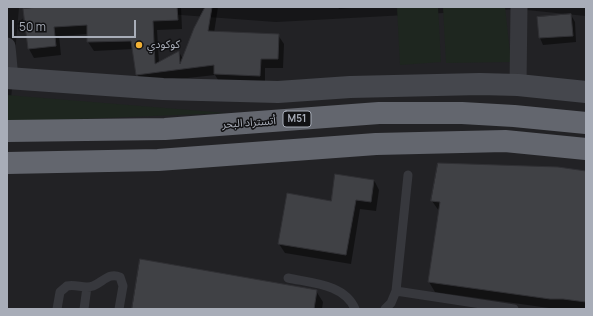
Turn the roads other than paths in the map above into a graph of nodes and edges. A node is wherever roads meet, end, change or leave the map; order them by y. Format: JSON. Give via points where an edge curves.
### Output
{"nodes":[{"id":1,"x":518,"y":7,"type":"edge"},
{"id":2,"x":7,"y":46,"type":"edge"},
{"id":3,"x":9,"y":78,"type":"edge"},
{"id":4,"x":518,"y":84,"type":"junction"},
{"id":5,"x":586,"y":92,"type":"edge"},
{"id":6,"x":586,"y":123,"type":"edge"},
{"id":7,"x":7,"y":131,"type":"edge"},
{"id":8,"x":586,"y":149,"type":"edge"},
{"id":9,"x":7,"y":163,"type":"edge"},
{"id":10,"x":408,"y":175,"type":"dead end"},
{"id":11,"x":288,"y":278,"type":"dead end"},
{"id":12,"x":87,"y":287,"type":"junction"},
{"id":13,"x":396,"y":291,"type":"junction"},
{"id":14,"x":57,"y":309,"type":"edge"},
{"id":15,"x":84,"y":309,"type":"edge"},
{"id":16,"x":119,"y":309,"type":"edge"},
{"id":17,"x":355,"y":309,"type":"edge"},
{"id":18,"x":385,"y":309,"type":"edge"},
{"id":19,"x":509,"y":309,"type":"edge"}],
"edges":[{"from":1,"to":4,"type":"street"},
{"from":2,"to":3,"type":"street"},
{"from":3,"to":4,"type":"street","via":[[163,89],[278,92],[350,87]]},
{"from":4,"to":5,"type":"street"},
{"from":6,"to":7,"type":"highway","name":"أتستراد البحر","number":"M51","via":[[462,113],[379,113],[164,129]]},
{"from":8,"to":9,"type":"highway","via":[[505,141],[391,144],[158,160]]},
{"from":10,"to":13,"type":"lane"},
{"from":11,"to":17,"type":"lane","via":[[339,290],[351,300]]},
{"from":12,"to":14,"type":"lane","via":[[71,284],[63,288]]},
{"from":12,"to":15,"type":"lane"},
{"from":12,"to":16,"type":"lane","via":[[111,276],[120,278],[123,286]]},
{"from":13,"to":18,"type":"lane"},
{"from":13,"to":19,"type":"lane"}]}
